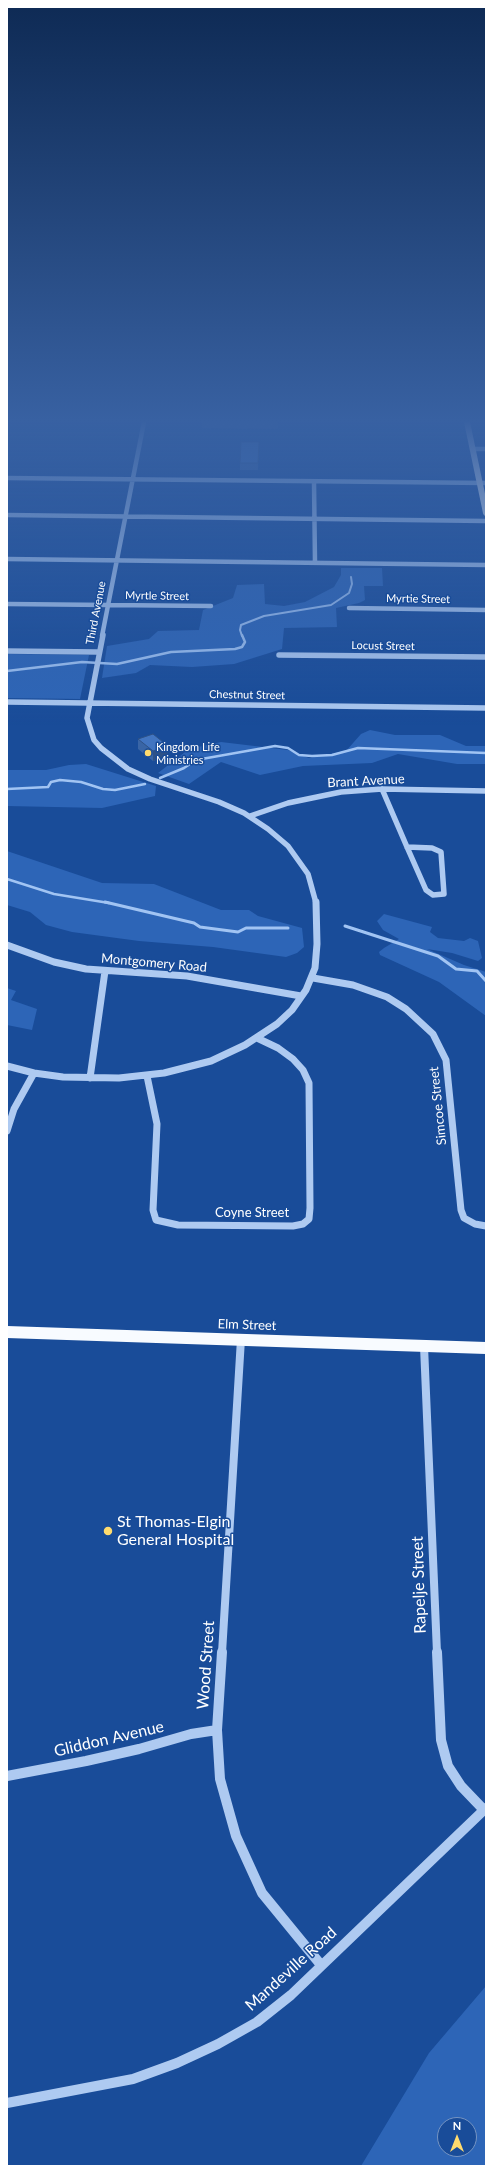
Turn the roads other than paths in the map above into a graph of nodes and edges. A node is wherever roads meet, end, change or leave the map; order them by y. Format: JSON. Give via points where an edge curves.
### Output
{"nodes":[{"id":1,"x":125,"y":523,"type":"edge"},
{"id":2,"x":314,"y":523,"type":"edge"},
{"id":3,"x":7,"y":559,"type":"edge"},
{"id":4,"x":117,"y":561,"type":"junction"},
{"id":5,"x":315,"y":563,"type":"junction"},
{"id":6,"x":486,"y":565,"type":"edge"},
{"id":7,"x":7,"y":604,"type":"edge"},
{"id":8,"x":108,"y":605,"type":"junction"},
{"id":9,"x":211,"y":606,"type":"dead end"},
{"id":10,"x":349,"y":608,"type":"dead end"},
{"id":11,"x":486,"y":610,"type":"edge"},
{"id":12,"x":7,"y":651,"type":"edge"},
{"id":13,"x":98,"y":652,"type":"junction"},
{"id":14,"x":279,"y":654,"type":"dead end"},
{"id":15,"x":486,"y":657,"type":"edge"},
{"id":16,"x":7,"y":702,"type":"edge"},
{"id":17,"x":89,"y":703,"type":"junction"},
{"id":18,"x":486,"y":708,"type":"edge"},
{"id":19,"x":382,"y":789,"type":"junction"},
{"id":20,"x":486,"y":791,"type":"edge"},
{"id":21,"x":250,"y":816,"type":"junction"},
{"id":22,"x":407,"y":847,"type":"junction"},
{"id":23,"x":7,"y":945,"type":"edge"},
{"id":24,"x":105,"y":971,"type":"junction"},
{"id":25,"x":312,"y":978,"type":"junction"},
{"id":26,"x":302,"y":996,"type":"junction"},
{"id":27,"x":257,"y":1038,"type":"junction"},
{"id":28,"x":7,"y":1066,"type":"edge"},
{"id":29,"x":34,"y":1073,"type":"junction"},
{"id":30,"x":147,"y":1076,"type":"junction"},
{"id":31,"x":90,"y":1078,"type":"junction"},
{"id":32,"x":7,"y":1131,"type":"edge"},
{"id":33,"x":486,"y":1226,"type":"edge"},
{"id":34,"x":7,"y":1332,"type":"edge"},
{"id":35,"x":241,"y":1339,"type":"junction"},
{"id":36,"x":424,"y":1346,"type":"junction"},
{"id":37,"x":486,"y":1348,"type":"edge"},
{"id":38,"x":217,"y":1730,"type":"junction"},
{"id":39,"x":7,"y":1776,"type":"edge"},
{"id":40,"x":485,"y":1809,"type":"edge"},
{"id":41,"x":321,"y":1966,"type":"junction"},
{"id":42,"x":7,"y":2103,"type":"edge"}],
"edges":[{"from":1,"to":4,"type":"street","name":"Third Avenue"},
{"from":2,"to":5,"type":"street"},
{"from":3,"to":4,"type":"street"},
{"from":4,"to":5,"type":"street"},
{"from":4,"to":8,"type":"street","name":"Third Avenue"},
{"from":5,"to":6,"type":"street"},
{"from":7,"to":8,"type":"street","name":"Myrtle Street"},
{"from":8,"to":9,"type":"street","name":"Myrtle Street"},
{"from":8,"to":13,"type":"street","name":"Third Avenue"},
{"from":10,"to":11,"type":"street","name":"Myrtie Street"},
{"from":12,"to":13,"type":"street"},
{"from":13,"to":17,"type":"street","name":"Third Avenue"},
{"from":14,"to":15,"type":"street","name":"Locust Street"},
{"from":16,"to":17,"type":"street","name":"Chestnut Street"},
{"from":17,"to":18,"type":"street","name":"Chestnut Street"},
{"from":17,"to":21,"type":"street","name":"Third Avenue","via":[[87,718],[90,732],[97,744],[111,758],[138,774],[219,802]]},
{"from":19,"to":20,"type":"street","name":"Brant Avenue"},
{"from":19,"to":21,"type":"street","name":"Brant Avenue","via":[[313,796]]},
{"from":19,"to":22,"type":"street"},
{"from":21,"to":25,"type":"street","name":"Third Avenue","via":[[288,846],[310,879],[317,904],[317,959]]},
{"from":22,"to":22,"type":"street","via":[[426,890],[433,895],[444,894],[440,852],[432,848]]},
{"from":23,"to":24,"type":"street","name":"Montgomery Road","via":[[54,962]]},
{"from":24,"to":26,"type":"street","name":"Montgomery Road","via":[[187,976]]},
{"from":24,"to":31,"type":"street"},
{"from":25,"to":26,"type":"street","name":"Third Avenue"},
{"from":25,"to":33,"type":"street","name":"Simcoe Street","via":[[353,985],[387,997],[406,1009],[432,1034],[446,1060],[461,1210],[464,1218]]},
{"from":26,"to":27,"type":"street","name":"Third Avenue","via":[[277,1024]]},
{"from":27,"to":30,"type":"street","name":"Third Avenue","via":[[211,1061]]},
{"from":27,"to":30,"type":"street","name":"Coyne Street","via":[[293,1059],[303,1070],[309,1083],[310,1208],[309,1219],[303,1224],[178,1225],[156,1220],[153,1210],[156,1124]]},
{"from":28,"to":29,"type":"street","name":"Third Avenue"},
{"from":29,"to":31,"type":"street","name":"Third Avenue"},
{"from":29,"to":32,"type":"street","via":[[14,1110]]},
{"from":30,"to":31,"type":"street","name":"Third Avenue"},
{"from":34,"to":35,"type":"main road","name":"Elm Street"},
{"from":35,"to":36,"type":"main road","name":"Elm Street"},
{"from":35,"to":38,"type":"street","name":"Wood Street"},
{"from":36,"to":37,"type":"main road","name":"Elm Street"},
{"from":36,"to":40,"type":"street","name":"Rapelje Street","via":[[441,1740],[448,1766],[461,1786]]},
{"from":38,"to":39,"type":"street","name":"Gliddon Avenue","via":[[191,1734],[86,1761]]},
{"from":38,"to":41,"type":"street","name":"Wood Street","via":[[223,1795],[248,1865],[271,1906]]},
{"from":40,"to":41,"type":"street","name":"Mandeville Road"},
{"from":41,"to":42,"type":"street","name":"Mandeville Road","via":[[291,1995],[257,2022],[177,2063],[133,2079]]}]}
